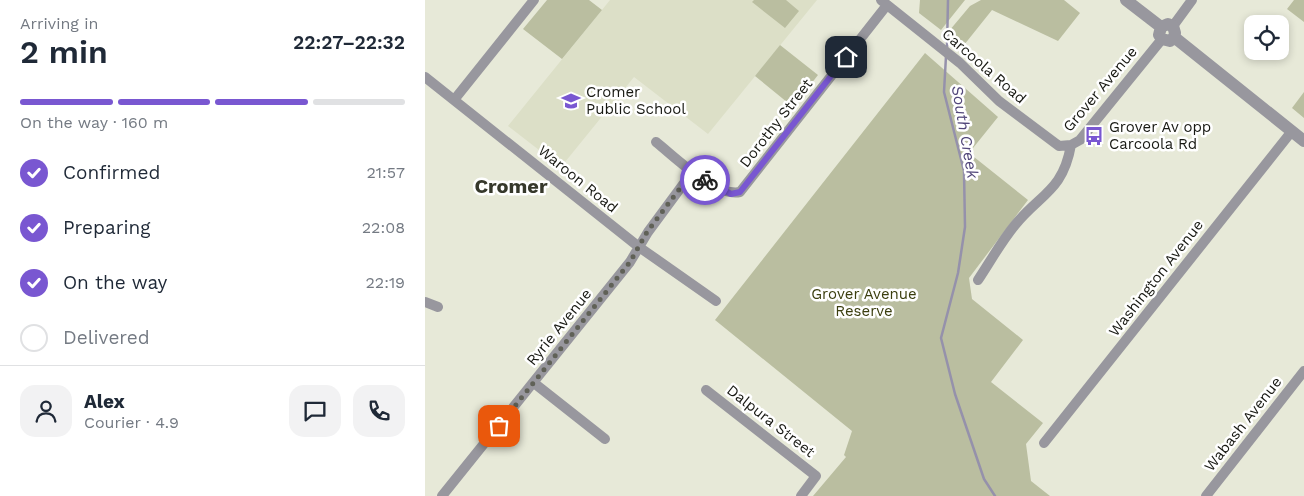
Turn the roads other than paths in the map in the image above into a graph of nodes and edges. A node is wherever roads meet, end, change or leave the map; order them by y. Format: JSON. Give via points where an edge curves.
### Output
{"nodes":[{"id":1,"x":534,"y":0,"type":"edge"},
{"id":2,"x":1126,"y":0,"type":"edge"},
{"id":3,"x":1193,"y":0,"type":"edge"},
{"id":4,"x":884,"y":2,"type":"edge"},
{"id":5,"x":1167,"y":32,"type":"junction"},
{"id":6,"x":425,"y":77,"type":"edge"},
{"id":7,"x":454,"y":100,"type":"junction"},
{"id":8,"x":1292,"y":131,"type":"junction"},
{"id":9,"x":1304,"y":141,"type":"edge"},
{"id":10,"x":656,"y":142,"type":"dead end"},
{"id":11,"x":1071,"y":145,"type":"junction"},
{"id":12,"x":693,"y":171,"type":"junction"},
{"id":13,"x":639,"y":247,"type":"junction"},
{"id":14,"x":978,"y":280,"type":"dead end"},
{"id":15,"x":716,"y":301,"type":"dead end"},
{"id":16,"x":425,"y":302,"type":"edge"},
{"id":17,"x":438,"y":307,"type":"dead end"},
{"id":18,"x":1304,"y":371,"type":"edge"},
{"id":19,"x":534,"y":383,"type":"junction"},
{"id":20,"x":706,"y":390,"type":"dead end"},
{"id":21,"x":605,"y":439,"type":"dead end"},
{"id":22,"x":1044,"y":443,"type":"dead end"},
{"id":23,"x":442,"y":496,"type":"edge"},
{"id":24,"x":801,"y":496,"type":"edge"},
{"id":25,"x":1206,"y":496,"type":"edge"}],
"edges":[{"from":1,"to":7,"type":"street"},
{"from":2,"to":5,"type":"street"},
{"from":3,"to":5,"type":"street","name":"Grover Avenue"},
{"from":4,"to":11,"type":"street","name":"Carcoola Road","via":[[1050,140],[1059,146]]},
{"from":4,"to":12,"type":"street","name":"Dorothy Street","via":[[740,192],[731,194],[723,191]]},
{"from":5,"to":8,"type":"street"},
{"from":5,"to":11,"type":"street","name":"Grover Avenue","via":[[1080,140]]},
{"from":6,"to":7,"type":"street","name":"Waroon Road"},
{"from":7,"to":13,"type":"street","name":"Waroon Road"},
{"from":8,"to":9,"type":"street"},
{"from":8,"to":22,"type":"street","name":"Washington Avenue"},
{"from":10,"to":12,"type":"street"},
{"from":11,"to":14,"type":"street","name":"Grover Avenue","via":[[1064,173],[1042,200],[1015,224]]},
{"from":12,"to":13,"type":"street","name":"Ryrie Avenue"},
{"from":13,"to":15,"type":"street","name":"Waroon Road"},
{"from":13,"to":19,"type":"street","name":"Ryrie Avenue"},
{"from":16,"to":17,"type":"street"},
{"from":18,"to":25,"type":"street","name":"Wabash Avenue"},
{"from":19,"to":21,"type":"street"},
{"from":19,"to":23,"type":"street","name":"Ryrie Avenue"},
{"from":20,"to":24,"type":"street","name":"Dalpura Street","via":[[816,476]]}]}
